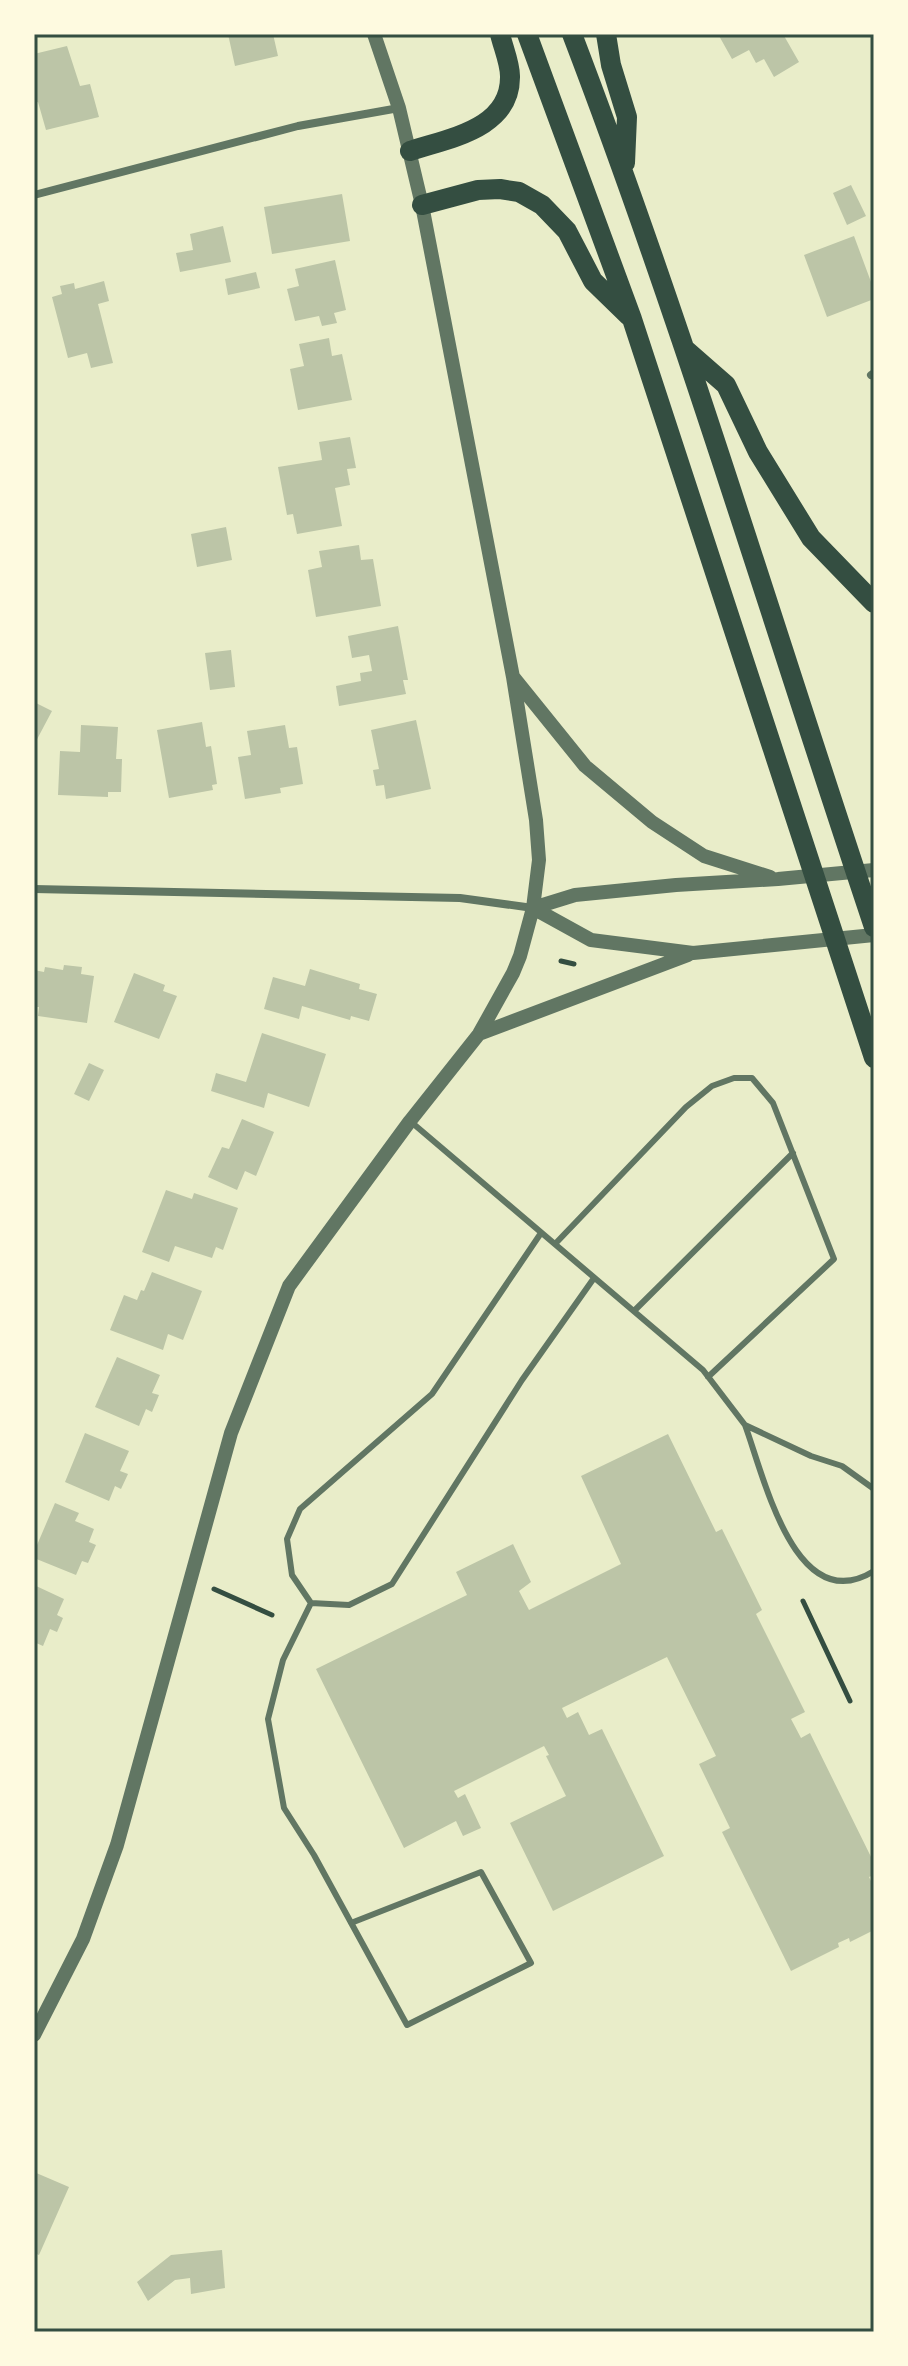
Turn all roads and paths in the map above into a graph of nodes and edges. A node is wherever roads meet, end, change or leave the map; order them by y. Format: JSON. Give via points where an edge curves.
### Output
{"nodes":[{"id":1,"x":374,"y":34,"type":"edge"},
{"id":2,"x":500,"y":34,"type":"edge"},
{"id":3,"x":527,"y":34,"type":"edge"},
{"id":4,"x":572,"y":34,"type":"edge"},
{"id":5,"x":606,"y":34,"type":"edge"},
{"id":6,"x":399,"y":108,"type":"junction"},
{"id":7,"x":410,"y":151,"type":"junction"},
{"id":8,"x":624,"y":176,"type":"junction"},
{"id":9,"x":34,"y":195,"type":"edge"},
{"id":10,"x":422,"y":205,"type":"junction"},
{"id":11,"x":632,"y":319,"type":"junction"},
{"id":12,"x":686,"y":350,"type":"junction"},
{"id":13,"x":874,"y":603,"type":"edge"},
{"id":14,"x":513,"y":677,"type":"junction"},
{"id":15,"x":874,"y":870,"type":"edge"},
{"id":16,"x":778,"y":879,"type":"junction"},
{"id":17,"x":34,"y":889,"type":"edge"},
{"id":18,"x":533,"y":908,"type":"junction"},
{"id":19,"x":874,"y":927,"type":"edge"},
{"id":20,"x":874,"y":935,"type":"edge"},
{"id":21,"x":693,"y":953,"type":"junction"},
{"id":22,"x":561,"y":961,"type":"dead end"},
{"id":23,"x":574,"y":964,"type":"dead end"},
{"id":24,"x":479,"y":1034,"type":"junction"},
{"id":25,"x":874,"y":1058,"type":"edge"},
{"id":26,"x":410,"y":1121,"type":"junction"},
{"id":27,"x":793,"y":1153,"type":"junction"},
{"id":28,"x":541,"y":1233,"type":"junction"},
{"id":29,"x":555,"y":1244,"type":"junction"},
{"id":30,"x":594,"y":1278,"type":"junction"},
{"id":31,"x":634,"y":1311,"type":"junction"},
{"id":32,"x":708,"y":1377,"type":"junction"},
{"id":33,"x":745,"y":1425,"type":"junction"},
{"id":34,"x":874,"y":1489,"type":"edge"},
{"id":35,"x":874,"y":1571,"type":"edge"},
{"id":36,"x":190,"y":1578,"type":"junction"},
{"id":37,"x":803,"y":1601,"type":"dead end"},
{"id":38,"x":311,"y":1603,"type":"junction"},
{"id":39,"x":272,"y":1615,"type":"dead end"},
{"id":40,"x":850,"y":1701,"type":"dead end"},
{"id":41,"x":351,"y":1923,"type":"junction"},
{"id":42,"x":34,"y":2035,"type":"edge"}],
"edges":[{"from":1,"to":6,"type":"street"},
{"from":2,"to":7,"type":"main road","via":[[510,74],[502,109],[479,128]]},
{"from":3,"to":11,"type":"main road"},
{"from":4,"to":8,"type":"main road"},
{"from":5,"to":8,"type":"main road","via":[[627,117]]},
{"from":6,"to":7,"type":"street"},
{"from":6,"to":9,"type":"street","via":[[298,126]]},
{"from":7,"to":10,"type":"street"},
{"from":8,"to":12,"type":"main road"},
{"from":10,"to":11,"type":"main road","via":[[478,190],[519,192],[542,205],[567,231],[593,281]]},
{"from":10,"to":14,"type":"street"},
{"from":11,"to":25,"type":"main road"},
{"from":12,"to":13,"type":"main road","via":[[726,385],[758,452],[811,538]]},
{"from":12,"to":19,"type":"main road"},
{"from":14,"to":16,"type":"street","via":[[585,766],[652,822],[704,856]]},
{"from":14,"to":18,"type":"street","via":[[536,820],[539,860]]},
{"from":15,"to":16,"type":"street"},
{"from":16,"to":18,"type":"street","via":[[575,895]]},
{"from":17,"to":18,"type":"street","via":[[460,898]]},
{"from":18,"to":21,"type":"street","via":[[591,940]]},
{"from":18,"to":24,"type":"street","via":[[517,964]]},
{"from":20,"to":21,"type":"street"},
{"from":21,"to":24,"type":"street"},
{"from":22,"to":23,"type":"path"},
{"from":24,"to":26,"type":"street"},
{"from":26,"to":28,"type":"lane"},
{"from":26,"to":36,"type":"street","via":[[289,1286],[231,1433]]},
{"from":27,"to":29,"type":"lane","via":[[773,1103],[752,1078],[712,1086]]},
{"from":27,"to":31,"type":"lane"},
{"from":27,"to":32,"type":"lane","via":[[834,1259]]},
{"from":28,"to":29,"type":"lane"},
{"from":28,"to":38,"type":"lane","via":[[432,1394],[300,1509],[287,1539],[292,1575]]},
{"from":29,"to":30,"type":"lane"},
{"from":30,"to":31,"type":"lane"},
{"from":30,"to":38,"type":"lane","via":[[392,1584],[349,1605]]},
{"from":31,"to":32,"type":"lane"},
{"from":32,"to":33,"type":"lane"},
{"from":33,"to":34,"type":"lane","via":[[842,1466]]},
{"from":33,"to":35,"type":"lane","via":[[777,1518],[794,1550],[824,1579],[848,1583]]},
{"from":36,"to":39,"type":"path"},
{"from":36,"to":42,"type":"street","via":[[117,1845],[83,1939]]},
{"from":37,"to":40,"type":"path"},
{"from":38,"to":41,"type":"lane","via":[[283,1660],[268,1719],[284,1808]]},
{"from":41,"to":41,"type":"lane","via":[[407,2025],[531,1963],[481,1872]]}]}
